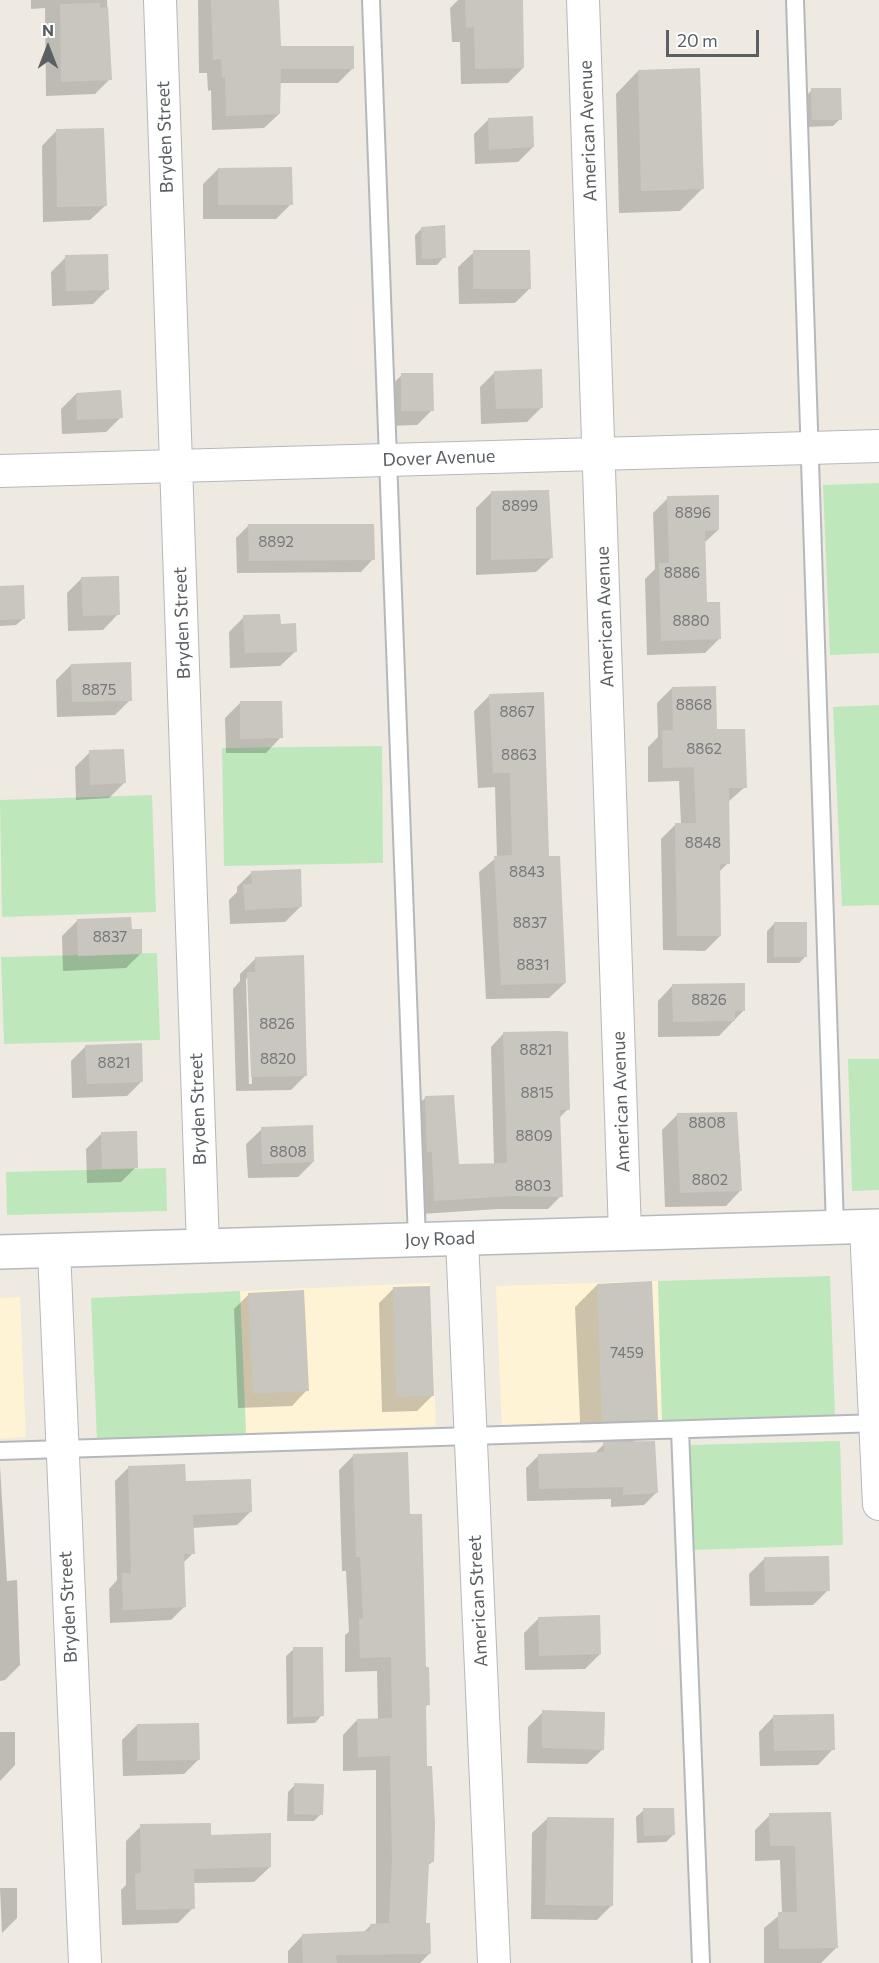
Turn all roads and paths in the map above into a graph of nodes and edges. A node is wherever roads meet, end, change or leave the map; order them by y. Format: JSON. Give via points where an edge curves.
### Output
{"nodes":[{"id":1,"x":160,"y":0,"type":"edge"},
{"id":2,"x":371,"y":0,"type":"edge"},
{"id":3,"x":584,"y":0,"type":"edge"},
{"id":4,"x":795,"y":0,"type":"edge"},
{"id":5,"x":879,"y":446,"type":"edge"},
{"id":6,"x":811,"y":448,"type":"junction"},
{"id":7,"x":599,"y":454,"type":"junction"},
{"id":8,"x":388,"y":460,"type":"junction"},
{"id":9,"x":176,"y":466,"type":"junction"},
{"id":10,"x":0,"y":471,"type":"edge"},
{"id":11,"x":860,"y":1227,"type":"edge"},
{"id":12,"x":626,"y":1233,"type":"junction"},
{"id":13,"x":462,"y":1239,"type":"junction"},
{"id":14,"x":417,"y":1240,"type":"junction"},
{"id":15,"x":203,"y":1246,"type":"junction"},
{"id":16,"x":54,"y":1251,"type":"junction"},
{"id":17,"x":0,"y":1252,"type":"edge"},
{"id":18,"x":877,"y":1423,"type":"edge"},
{"id":19,"x":680,"y":1430,"type":"junction"},
{"id":20,"x":471,"y":1436,"type":"junction"},
{"id":21,"x":61,"y":1449,"type":"junction"},
{"id":22,"x":0,"y":1451,"type":"edge"},
{"id":23,"x":879,"y":1504,"type":"edge"},
{"id":24,"x":85,"y":1963,"type":"edge"},
{"id":25,"x":494,"y":1963,"type":"edge"},
{"id":26,"x":701,"y":1963,"type":"edge"}],
"edges":[{"from":1,"to":9,"type":"street","name":"Bryden Street"},
{"from":2,"to":8,"type":"lane"},
{"from":3,"to":7,"type":"street","name":"American Avenue"},
{"from":4,"to":6,"type":"lane"},
{"from":5,"to":6,"type":"street","name":"Dover Avenue"},
{"from":6,"to":7,"type":"street","name":"Dover Avenue"},
{"from":6,"to":11,"type":"lane"},
{"from":7,"to":8,"type":"street","name":"Dover Avenue"},
{"from":7,"to":12,"type":"street","name":"American Avenue"},
{"from":8,"to":9,"type":"street","name":"Dover Avenue"},
{"from":8,"to":14,"type":"lane"},
{"from":9,"to":10,"type":"street","name":"Dover Avenue"},
{"from":9,"to":15,"type":"street","name":"Bryden Street"},
{"from":11,"to":12,"type":"street","name":"Joy Road"},
{"from":11,"to":18,"type":"street"},
{"from":12,"to":13,"type":"street","name":"Joy Road"},
{"from":13,"to":14,"type":"street","name":"Joy Road"},
{"from":13,"to":20,"type":"street","name":"American Street"},
{"from":14,"to":15,"type":"street","name":"Joy Road"},
{"from":15,"to":16,"type":"street","name":"Joy Road"},
{"from":16,"to":17,"type":"street","name":"Joy Road"},
{"from":16,"to":21,"type":"street","name":"Bryden Street"},
{"from":18,"to":19,"type":"lane"},
{"from":18,"to":23,"type":"street"},
{"from":19,"to":20,"type":"lane"},
{"from":19,"to":26,"type":"lane"},
{"from":20,"to":21,"type":"lane"},
{"from":20,"to":25,"type":"street","name":"American Street"},
{"from":21,"to":22,"type":"lane"},
{"from":21,"to":24,"type":"street","name":"Bryden Street"}]}
